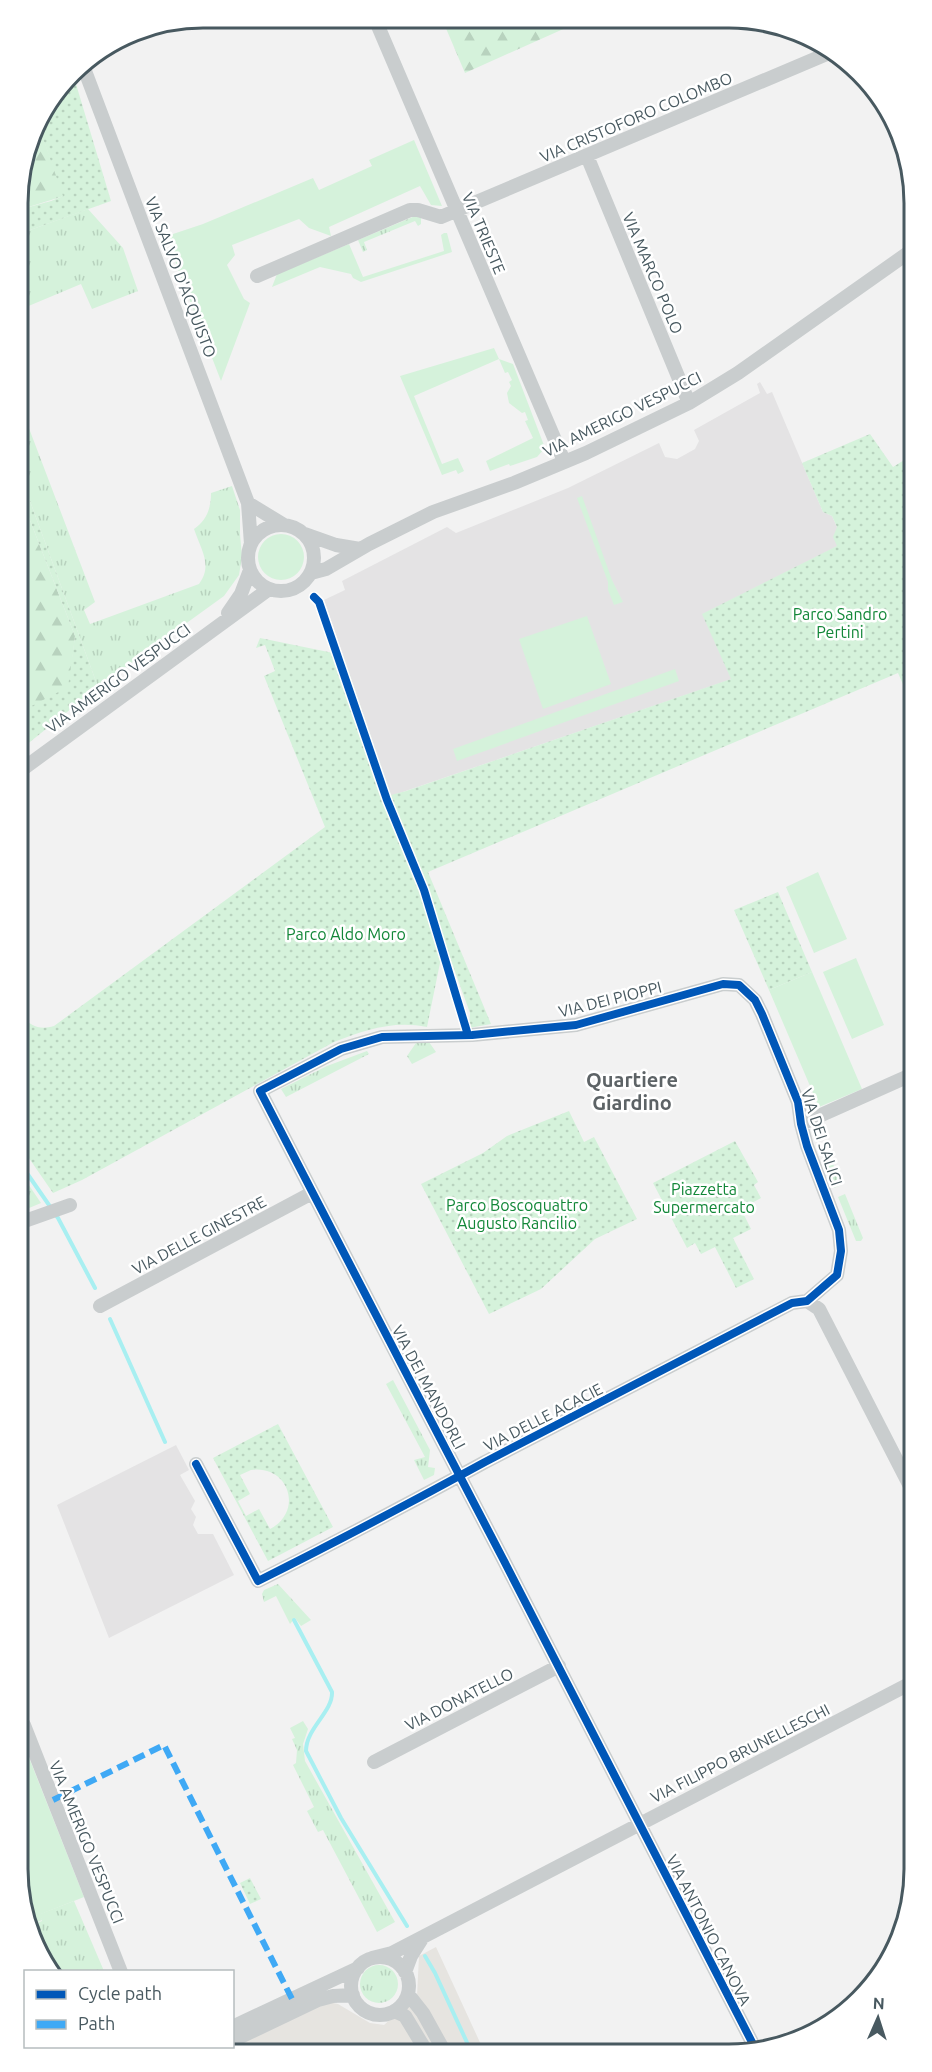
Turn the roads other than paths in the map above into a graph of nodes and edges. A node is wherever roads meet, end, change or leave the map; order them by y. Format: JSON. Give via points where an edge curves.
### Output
{"nodes":[{"id":1,"x":379,"y":28,"type":"edge"},
{"id":2,"x":822,"y":56,"type":"edge"},
{"id":3,"x":86,"y":74,"type":"edge"},
{"id":4,"x":587,"y":156,"type":"junction"},
{"id":5,"x":456,"y":209,"type":"junction"},
{"id":6,"x":904,"y":256,"type":"edge"},
{"id":7,"x":257,"y":276,"type":"dead end"},
{"id":8,"x":689,"y":403,"type":"junction"},
{"id":9,"x":564,"y":461,"type":"junction"},
{"id":10,"x":248,"y":503,"type":"junction"},
{"id":11,"x":286,"y":525,"type":"junction"},
{"id":12,"x":304,"y":534,"type":"junction"},
{"id":13,"x":251,"y":544,"type":"junction"},
{"id":14,"x":360,"y":549,"type":"junction"},
{"id":15,"x":250,"y":570,"type":"junction"},
{"id":16,"x":311,"y":573,"type":"junction"},
{"id":17,"x":269,"y":589,"type":"junction"},
{"id":18,"x":207,"y":633,"type":"junction"},
{"id":19,"x":29,"y":765,"type":"edge"},
{"id":20,"x":755,"y":1000,"type":"joint"},
{"id":21,"x":903,"y":1078,"type":"edge"},
{"id":22,"x":260,"y":1091,"type":"joint"},
{"id":23,"x":801,"y":1124,"type":"junction"},
{"id":24,"x":312,"y":1193,"type":"junction"},
{"id":25,"x":70,"y":1205,"type":"dead end"},
{"id":26,"x":28,"y":1220,"type":"edge"},
{"id":27,"x":841,"y":1251,"type":"joint"},
{"id":28,"x":807,"y":1301,"type":"junction"},
{"id":29,"x":100,"y":1306,"type":"dead end"},
{"id":30,"x":196,"y":1464,"type":"dead end"},
{"id":31,"x":903,"y":1473,"type":"edge"},
{"id":32,"x":460,"y":1476,"type":"junction"},
{"id":33,"x":559,"y":1666,"type":"junction"},
{"id":34,"x":903,"y":1687,"type":"edge"},
{"id":35,"x":28,"y":1735,"type":"edge"},
{"id":36,"x":374,"y":1762,"type":"dead end"},
{"id":37,"x":641,"y":1823,"type":"junction"},
{"id":38,"x":423,"y":1937,"type":"junction"},
{"id":39,"x":372,"y":1958,"type":"junction"},
{"id":40,"x":358,"y":1968,"type":"junction"},
{"id":41,"x":121,"y":1970,"type":"edge"},
{"id":42,"x":405,"y":1971,"type":"junction"},
{"id":43,"x":408,"y":1994,"type":"junction"},
{"id":44,"x":353,"y":1995,"type":"junction"},
{"id":45,"x":394,"y":2011,"type":"junction"},
{"id":46,"x":234,"y":2026,"type":"edge"},
{"id":47,"x":234,"y":2040,"type":"edge"},
{"id":48,"x":752,"y":2042,"type":"edge"},
{"id":49,"x":421,"y":2044,"type":"edge"},
{"id":50,"x":440,"y":2044,"type":"edge"}],
"edges":[{"from":1,"to":5,"type":"street","name":"VIA TRIESTE"},
{"from":2,"to":4,"type":"street","name":"VIA CRISTOFORO COLOMBO"},
{"from":3,"to":10,"type":"street","name":"VIA SALVO D'ACQUISTO"},
{"from":4,"to":5,"type":"street","name":"VIA CRISTOFORO COLOMBO"},
{"from":4,"to":8,"type":"street","name":"VIA MARCO POLO"},
{"from":5,"to":7,"type":"street","name":"VIA CRISTOFORO COLOMBO","via":[[441,217],[410,210]]},
{"from":5,"to":9,"type":"street","name":"VIA TRIESTE"},
{"from":6,"to":8,"type":"street","name":"VIA AMERIGO VESPUCCI"},
{"from":8,"to":9,"type":"street","name":"VIA AMERIGO VESPUCCI"},
{"from":9,"to":14,"type":"street","name":"VIA AMERIGO VESPUCCI","via":[[433,512]]},
{"from":10,"to":11,"type":"street"},
{"from":10,"to":13,"type":"street","name":"VIA SALVO D'ACQUISTO"},
{"from":11,"to":12,"type":"street"},
{"from":11,"to":13,"type":"street","via":[[269,527]]},
{"from":12,"to":14,"type":"street"},
{"from":12,"to":16,"type":"street","via":[[314,552]]},
{"from":13,"to":15,"type":"street","name":"VIA AMERIGO VESPUCCI"},
{"from":14,"to":16,"type":"street","name":"VIA AMERIGO VESPUCCI","via":[[326,569]]},
{"from":15,"to":17,"type":"street","via":[[257,582]]},
{"from":15,"to":18,"type":"street","name":"VIA AMERIGO VESPUCCI","via":[[241,594]]},
{"from":16,"to":17,"type":"street","name":"VIA AMERIGO VESPUCCI","via":[[293,590]]},
{"from":17,"to":18,"type":"street","name":"VIA AMERIGO VESPUCCI"},
{"from":18,"to":19,"type":"street","name":"VIA AMERIGO VESPUCCI"},
{"from":20,"to":22,"type":"street","name":"VIA DEI PIOPPI","via":[[739,985],[723,984],[576,1025],[472,1035],[382,1037],[340,1049]]},
{"from":20,"to":23,"type":"street","name":"VIA DEI SALICI","via":[[798,1102]]},
{"from":21,"to":23,"type":"street"},
{"from":22,"to":24,"type":"street","name":"VIA DEI MANDORLI"},
{"from":23,"to":27,"type":"street","name":"VIA DEI SALICI","via":[[839,1230]]},
{"from":24,"to":29,"type":"street","name":"VIA DELLE GINESTRE"},
{"from":24,"to":32,"type":"street","name":"VIA DEI MANDORLI"},
{"from":25,"to":26,"type":"street"},
{"from":27,"to":28,"type":"street","name":"VIA DELLE ACACIE","via":[[837,1275]]},
{"from":28,"to":31,"type":"street","via":[[819,1309]]},
{"from":28,"to":32,"type":"street","name":"VIA DELLE ACACIE","via":[[792,1303]]},
{"from":30,"to":32,"type":"street","name":"VIA DELLE ACACIE","via":[[258,1581]]},
{"from":32,"to":33,"type":"street","name":"VIA DEI MANDORLI"},
{"from":33,"to":36,"type":"street","name":"VIA DONATELLO"},
{"from":33,"to":37,"type":"street","name":"VIA DEI MANDORLI"},
{"from":34,"to":37,"type":"street","name":"VIA FILIPPO BRUNELLESCHI"},
{"from":35,"to":41,"type":"street","name":"VIA AMERIGO VESPUCCI"},
{"from":37,"to":38,"type":"street","name":"VIA FILIPPO BRUNELLESCHI"},
{"from":37,"to":48,"type":"street","name":"VIA ANTONIO CANOVA"},
{"from":38,"to":39,"type":"street","name":"VIA FILIPPO BRUNELLESCHI"},
{"from":38,"to":42,"type":"street"},
{"from":39,"to":40,"type":"street"},
{"from":39,"to":42,"type":"street","via":[[391,1959]]},
{"from":40,"to":44,"type":"street","via":[[351,1985]]},
{"from":40,"to":46,"type":"street"},
{"from":42,"to":43,"type":"street"},
{"from":43,"to":45,"type":"street"},
{"from":43,"to":50,"type":"street"},
{"from":44,"to":45,"type":"street","via":[[370,2013]]},
{"from":44,"to":47,"type":"street","via":[[318,2000]]},
{"from":45,"to":49,"type":"street","via":[[405,2016]]}]}
